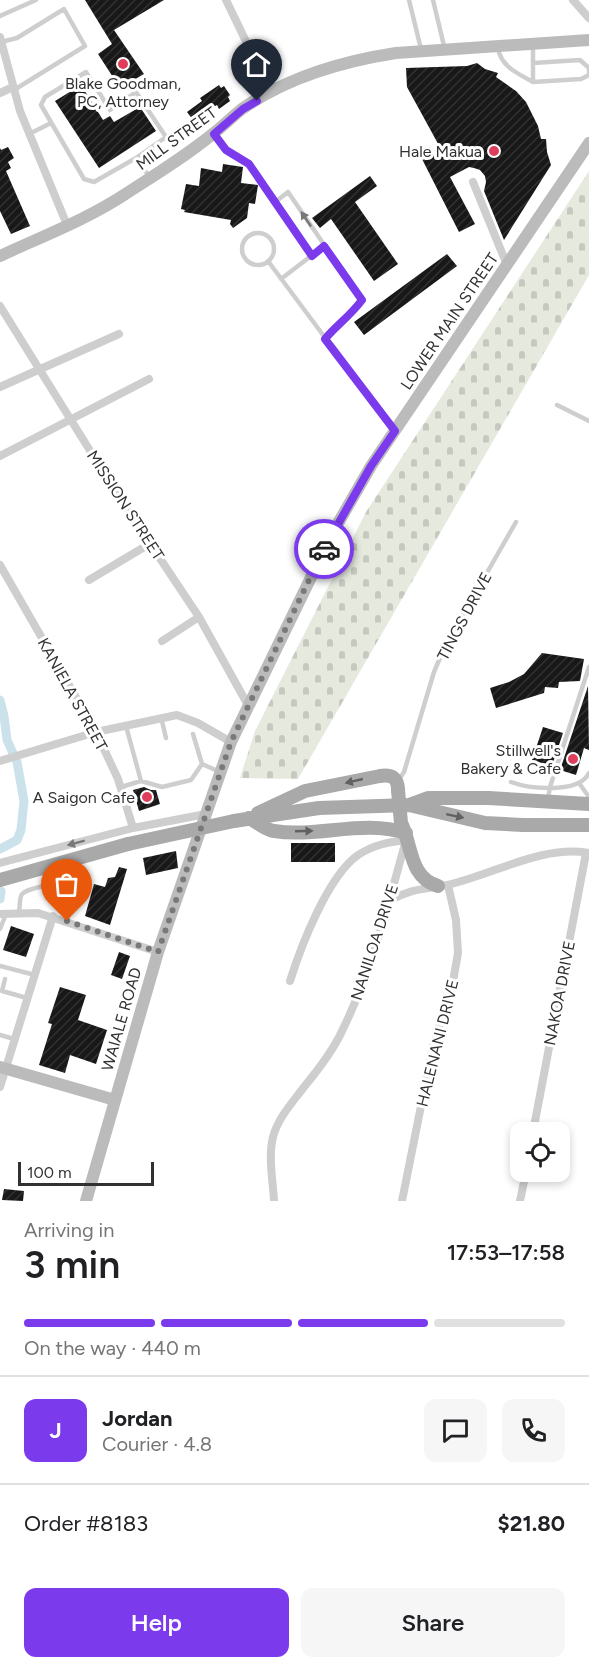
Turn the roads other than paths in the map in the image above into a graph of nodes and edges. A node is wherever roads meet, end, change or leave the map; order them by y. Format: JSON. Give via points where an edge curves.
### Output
{"nodes":[{"id":1,"x":23,"y":0,"type":"edge"},
{"id":2,"x":36,"y":0,"type":"edge"},
{"id":3,"x":226,"y":0,"type":"edge"},
{"id":4,"x":409,"y":0,"type":"edge"},
{"id":5,"x":433,"y":0,"type":"edge"},
{"id":6,"x":573,"y":0,"type":"edge"},
{"id":7,"x":25,"y":6,"type":"junction"},
{"id":8,"x":0,"y":16,"type":"edge"},
{"id":9,"x":589,"y":18,"type":"edge"},
{"id":10,"x":1,"y":40,"type":"edge"},
{"id":11,"x":589,"y":40,"type":"edge"},
{"id":12,"x":533,"y":44,"type":"junction"},
{"id":13,"x":497,"y":46,"type":"junction"},
{"id":14,"x":445,"y":50,"type":"junction"},
{"id":15,"x":422,"y":51,"type":"junction"},
{"id":16,"x":533,"y":63,"type":"junction"},
{"id":17,"x":533,"y":82,"type":"junction"},
{"id":18,"x":13,"y":88,"type":"junction"},
{"id":19,"x":0,"y":93,"type":"edge"},
{"id":20,"x":271,"y":93,"type":"junction"},
{"id":21,"x":51,"y":123,"type":"junction"},
{"id":22,"x":29,"y":134,"type":"junction"},
{"id":23,"x":214,"y":134,"type":"junction"},
{"id":24,"x":589,"y":143,"type":"edge"},
{"id":25,"x":136,"y":158,"type":"junction"},
{"id":26,"x":150,"y":178,"type":"junction"},
{"id":27,"x":472,"y":182,"type":"dead end"},
{"id":28,"x":274,"y":203,"type":"junction"},
{"id":29,"x":67,"y":225,"type":"junction"},
{"id":30,"x":324,"y":246,"type":"junction"},
{"id":31,"x":0,"y":256,"type":"edge"},
{"id":32,"x":312,"y":256,"type":"junction"},
{"id":33,"x":268,"y":261,"type":"junction"},
{"id":34,"x":507,"y":265,"type":"junction"},
{"id":35,"x":281,"y":279,"type":"junction"},
{"id":36,"x":0,"y":306,"type":"edge"},
{"id":37,"x":119,"y":334,"type":"dead end"},
{"id":38,"x":325,"y":339,"type":"junction"},
{"id":39,"x":39,"y":369,"type":"junction"},
{"id":40,"x":149,"y":379,"type":"dead end"},
{"id":41,"x":0,"y":387,"type":"edge"},
{"id":42,"x":557,"y":405,"type":"dead end"},
{"id":43,"x":70,"y":420,"type":"junction"},
{"id":44,"x":589,"y":421,"type":"edge"},
{"id":45,"x":395,"y":431,"type":"junction"},
{"id":46,"x":0,"y":456,"type":"edge"},
{"id":47,"x":516,"y":522,"type":"dead end"},
{"id":48,"x":151,"y":543,"type":"junction"},
{"id":49,"x":0,"y":565,"type":"edge"},
{"id":50,"x":90,"y":580,"type":"dead end"},
{"id":51,"x":199,"y":617,"type":"junction"},
{"id":52,"x":162,"y":641,"type":"dead end"},
{"id":53,"x":589,"y":667,"type":"edge"},
{"id":54,"x":249,"y":707,"type":"junction"},
{"id":55,"x":160,"y":717,"type":"junction"},
{"id":56,"x":125,"y":726,"type":"junction"},
{"id":57,"x":96,"y":732,"type":"junction"},
{"id":58,"x":193,"y":734,"type":"dead end"},
{"id":59,"x":166,"y":738,"type":"dead end"},
{"id":60,"x":231,"y":742,"type":"junction"},
{"id":61,"x":0,"y":761,"type":"edge"},
{"id":62,"x":202,"y":764,"type":"junction"},
{"id":63,"x":220,"y":772,"type":"junction"},
{"id":64,"x":589,"y":772,"type":"edge"},
{"id":65,"x":141,"y":782,"type":"junction"},
{"id":66,"x":511,"y":782,"type":"dead end"},
{"id":67,"x":579,"y":783,"type":"junction"},
{"id":68,"x":398,"y":785,"type":"junction"},
{"id":69,"x":121,"y":787,"type":"junction"},
{"id":70,"x":550,"y":787,"type":"junction"},
{"id":71,"x":589,"y":797,"type":"edge"},
{"id":72,"x":548,"y":802,"type":"junction"},
{"id":73,"x":589,"y":804,"type":"edge"},
{"id":74,"x":409,"y":805,"type":"junction"},
{"id":75,"x":206,"y":814,"type":"junction"},
{"id":76,"x":249,"y":818,"type":"junction"},
{"id":77,"x":523,"y":825,"type":"junction"},
{"id":78,"x":567,"y":825,"type":"junction"},
{"id":79,"x":589,"y":825,"type":"edge"},
{"id":80,"x":133,"y":828,"type":"junction"},
{"id":81,"x":404,"y":832,"type":"junction"},
{"id":82,"x":587,"y":853,"type":"edge"},
{"id":83,"x":0,"y":863,"type":"edge"},
{"id":84,"x":2,"y":880,"type":"edge"},
{"id":85,"x":443,"y":886,"type":"junction"},
{"id":86,"x":389,"y":901,"type":"junction"},
{"id":87,"x":19,"y":913,"type":"junction"},
{"id":88,"x":3,"y":914,"type":"edge"},
{"id":89,"x":53,"y":916,"type":"junction"},
{"id":90,"x":67,"y":921,"type":"junction"},
{"id":91,"x":0,"y":929,"type":"edge"},
{"id":92,"x":158,"y":952,"type":"junction"},
{"id":93,"x":0,"y":966,"type":"edge"},
{"id":94,"x":35,"y":975,"type":"junction"},
{"id":95,"x":5,"y":979,"type":"dead end"},
{"id":96,"x":290,"y":981,"type":"dead end"},
{"id":97,"x":1,"y":993,"type":"edge"},
{"id":98,"x":27,"y":998,"type":"junction"},
{"id":99,"x":0,"y":1035,"type":"edge"},
{"id":100,"x":14,"y":1039,"type":"junction"},
{"id":101,"x":3,"y":1067,"type":"edge"},
{"id":102,"x":0,"y":1087,"type":"edge"},
{"id":103,"x":114,"y":1100,"type":"junction"},
{"id":104,"x":535,"y":1122,"type":"edge"},
{"id":105,"x":523,"y":1182,"type":"edge"},
{"id":106,"x":86,"y":1201,"type":"edge"},
{"id":107,"x":274,"y":1201,"type":"edge"},
{"id":108,"x":402,"y":1201,"type":"edge"},
{"id":109,"x":520,"y":1201,"type":"edge"}],
"edges":[{"from":1,"to":7,"type":"lane"},
{"from":2,"to":7,"type":"lane"},
{"from":3,"to":20,"type":"street"},
{"from":4,"to":15,"type":"lane"},
{"from":5,"to":14,"type":"lane"},
{"from":6,"to":9,"type":"street"},
{"from":7,"to":8,"type":"lane"},
{"from":10,"to":18,"type":"street"},
{"from":10,"to":18,"type":"lane","via":[[17,38],[64,9],[85,46]]},
{"from":11,"to":12,"type":"street","name":"MILL STREET"},
{"from":12,"to":13,"type":"street","name":"MILL STREET"},
{"from":12,"to":16,"type":"lane"},
{"from":13,"to":14,"type":"street","name":"MILL STREET"},
{"from":13,"to":17,"type":"lane","via":[[501,61]]},
{"from":14,"to":15,"type":"street","name":"MILL STREET"},
{"from":15,"to":20,"type":"street","name":"MILL STREET","via":[[371,57],[329,68]]},
{"from":16,"to":17,"type":"lane"},
{"from":16,"to":17,"type":"lane","via":[[580,60],[589,68],[589,75],[581,79]]},
{"from":18,"to":19,"type":"street"},
{"from":18,"to":22,"type":"street"},
{"from":20,"to":23,"type":"street","name":"MILL STREET","via":[[243,109]]},
{"from":21,"to":22,"type":"lane"},
{"from":21,"to":25,"type":"lane","via":[[84,178],[94,182]]},
{"from":21,"to":25,"type":"lane","via":[[41,105],[45,97],[86,72],[110,110],[136,92],[166,137]]},
{"from":22,"to":29,"type":"street"},
{"from":23,"to":26,"type":"street","name":"MILL STREET"},
{"from":23,"to":28,"type":"lane","via":[[226,150],[249,164]]},
{"from":24,"to":34,"type":"street","name":"LOWER MAIN STREET"},
{"from":25,"to":26,"type":"lane"},
{"from":26,"to":29,"type":"street","name":"MILL STREET"},
{"from":27,"to":34,"type":"street"},
{"from":30,"to":28,"type":"lane","one_way":true,"via":[[288,192]]},
{"from":28,"to":32,"type":"lane"},
{"from":29,"to":31,"type":"street","name":"MILL STREET"},
{"from":30,"to":32,"type":"lane"},
{"from":30,"to":38,"type":"lane","via":[[362,300]]},
{"from":32,"to":35,"type":"lane"},
{"from":33,"to":33,"type":"lane","via":[[274,250],[270,238],[256,233],[247,238],[242,247],[248,261],[256,265]]},
{"from":33,"to":35,"type":"lane"},
{"from":34,"to":45,"type":"street","name":"LOWER MAIN STREET"},
{"from":35,"to":38,"type":"lane"},
{"from":36,"to":39,"type":"street","name":"MISSION STREET"},
{"from":37,"to":39,"type":"street"},
{"from":38,"to":45,"type":"lane"},
{"from":39,"to":41,"type":"street"},
{"from":39,"to":43,"type":"street","name":"MISSION STREET"},
{"from":40,"to":43,"type":"street"},
{"from":42,"to":44,"type":"lane"},
{"from":43,"to":46,"type":"street"},
{"from":43,"to":48,"type":"street","name":"MISSION STREET"},
{"from":45,"to":54,"type":"street","name":"LOWER MAIN STREET","via":[[333,531]]},
{"from":47,"to":68,"type":"lane","name":"TINGS DRIVE","via":[[445,646]]},
{"from":48,"to":50,"type":"street"},
{"from":48,"to":51,"type":"street","name":"MISSION STREET"},
{"from":49,"to":57,"type":"street","name":"KANIELA STREET"},
{"from":51,"to":52,"type":"street"},
{"from":51,"to":54,"type":"street","name":"MISSION STREET"},
{"from":53,"to":70,"type":"lane"},
{"from":54,"to":60,"type":"street","name":"LOWER MAIN STREET"},
{"from":55,"to":56,"type":"street"},
{"from":55,"to":59,"type":"lane"},
{"from":55,"to":60,"type":"street","via":[[182,716]]},
{"from":56,"to":57,"type":"street"},
{"from":56,"to":65,"type":"lane"},
{"from":57,"to":61,"type":"street"},
{"from":57,"to":69,"type":"street","name":"KANIELA STREET"},
{"from":58,"to":62,"type":"lane"},
{"from":60,"to":63,"type":"street","name":"LOWER MAIN STREET"},
{"from":62,"to":63,"type":"lane"},
{"from":62,"to":65,"type":"lane","via":[[190,780],[162,787]]},
{"from":63,"to":75,"type":"street","name":"LOWER MAIN STREET"},
{"from":64,"to":67,"type":"lane"},
{"from":65,"to":69,"type":"lane"},
{"from":66,"to":70,"type":"lane"},
{"from":67,"to":70,"type":"lane"},
{"from":67,"to":71,"type":"lane"},
{"from":68,"to":76,"type":"main road","one_way":true,"via":[[393,776],[386,775],[305,791]]},
{"from":68,"to":81,"type":"main road","bridge":true},
{"from":69,"to":80,"type":"street","name":"KANIELA STREET"},
{"from":70,"to":72,"type":"lane"},
{"from":72,"to":73,"type":"main road"},
{"from":72,"to":74,"type":"main road","via":[[428,798]]},
{"from":72,"to":77,"type":"main road","via":[[536,820]]},
{"from":72,"to":78,"type":"main road","via":[[556,818]]},
{"from":74,"to":76,"type":"main road","via":[[319,808]]},
{"from":74,"to":77,"type":"main road","one_way":true,"via":[[485,823]]},
{"from":75,"to":80,"type":"street"},
{"from":75,"to":92,"type":"street","name":"WAIALE ROAD"},
{"from":76,"to":81,"type":"main road","one_way":true,"via":[[272,831],[386,828]]},
{"from":76,"to":84,"type":"main road","bridge":true,"via":[[128,844]]},
{"from":77,"to":78,"type":"main road"},
{"from":78,"to":79,"type":"main road"},
{"from":80,"to":83,"type":"street","one_way":true},
{"from":81,"to":85,"type":"main road","via":[[422,878]]},
{"from":81,"to":86,"type":"street","name":"NANILOA DRIVE"},
{"from":81,"to":96,"type":"street","via":[[358,855],[345,866],[314,921]]},
{"from":82,"to":85,"type":"street","via":[[540,857]]},
{"from":82,"to":104,"type":"street","name":"NAKOA DRIVE"},
{"from":85,"to":86,"type":"street","via":[[408,892]]},
{"from":85,"to":108,"type":"street","name":"HALENANI DRIVE","via":[[456,920],[458,953],[452,987],[433,1046]]},
{"from":86,"to":107,"type":"street","name":"NANILOA DRIVE","via":[[364,982],[342,1033],[284,1114],[272,1139]]},
{"from":87,"to":88,"type":"street"},
{"from":87,"to":89,"type":"street"},
{"from":87,"to":90,"type":"lane","via":[[25,892],[65,884],[75,893]]},
{"from":88,"to":91,"type":"lane"},
{"from":89,"to":90,"type":"street"},
{"from":89,"to":94,"type":"street"},
{"from":90,"to":92,"type":"street"},
{"from":92,"to":103,"type":"street","name":"WAIALE ROAD"},
{"from":93,"to":94,"type":"lane"},
{"from":94,"to":98,"type":"street"},
{"from":95,"to":97,"type":"lane"},
{"from":97,"to":98,"type":"lane"},
{"from":98,"to":100,"type":"street"},
{"from":99,"to":100,"type":"lane"},
{"from":100,"to":101,"type":"street"},
{"from":101,"to":102,"type":"street"},
{"from":101,"to":103,"type":"street"},
{"from":103,"to":106,"type":"street","name":"WAIALE ROAD"},
{"from":105,"to":109,"type":"street"}]}
